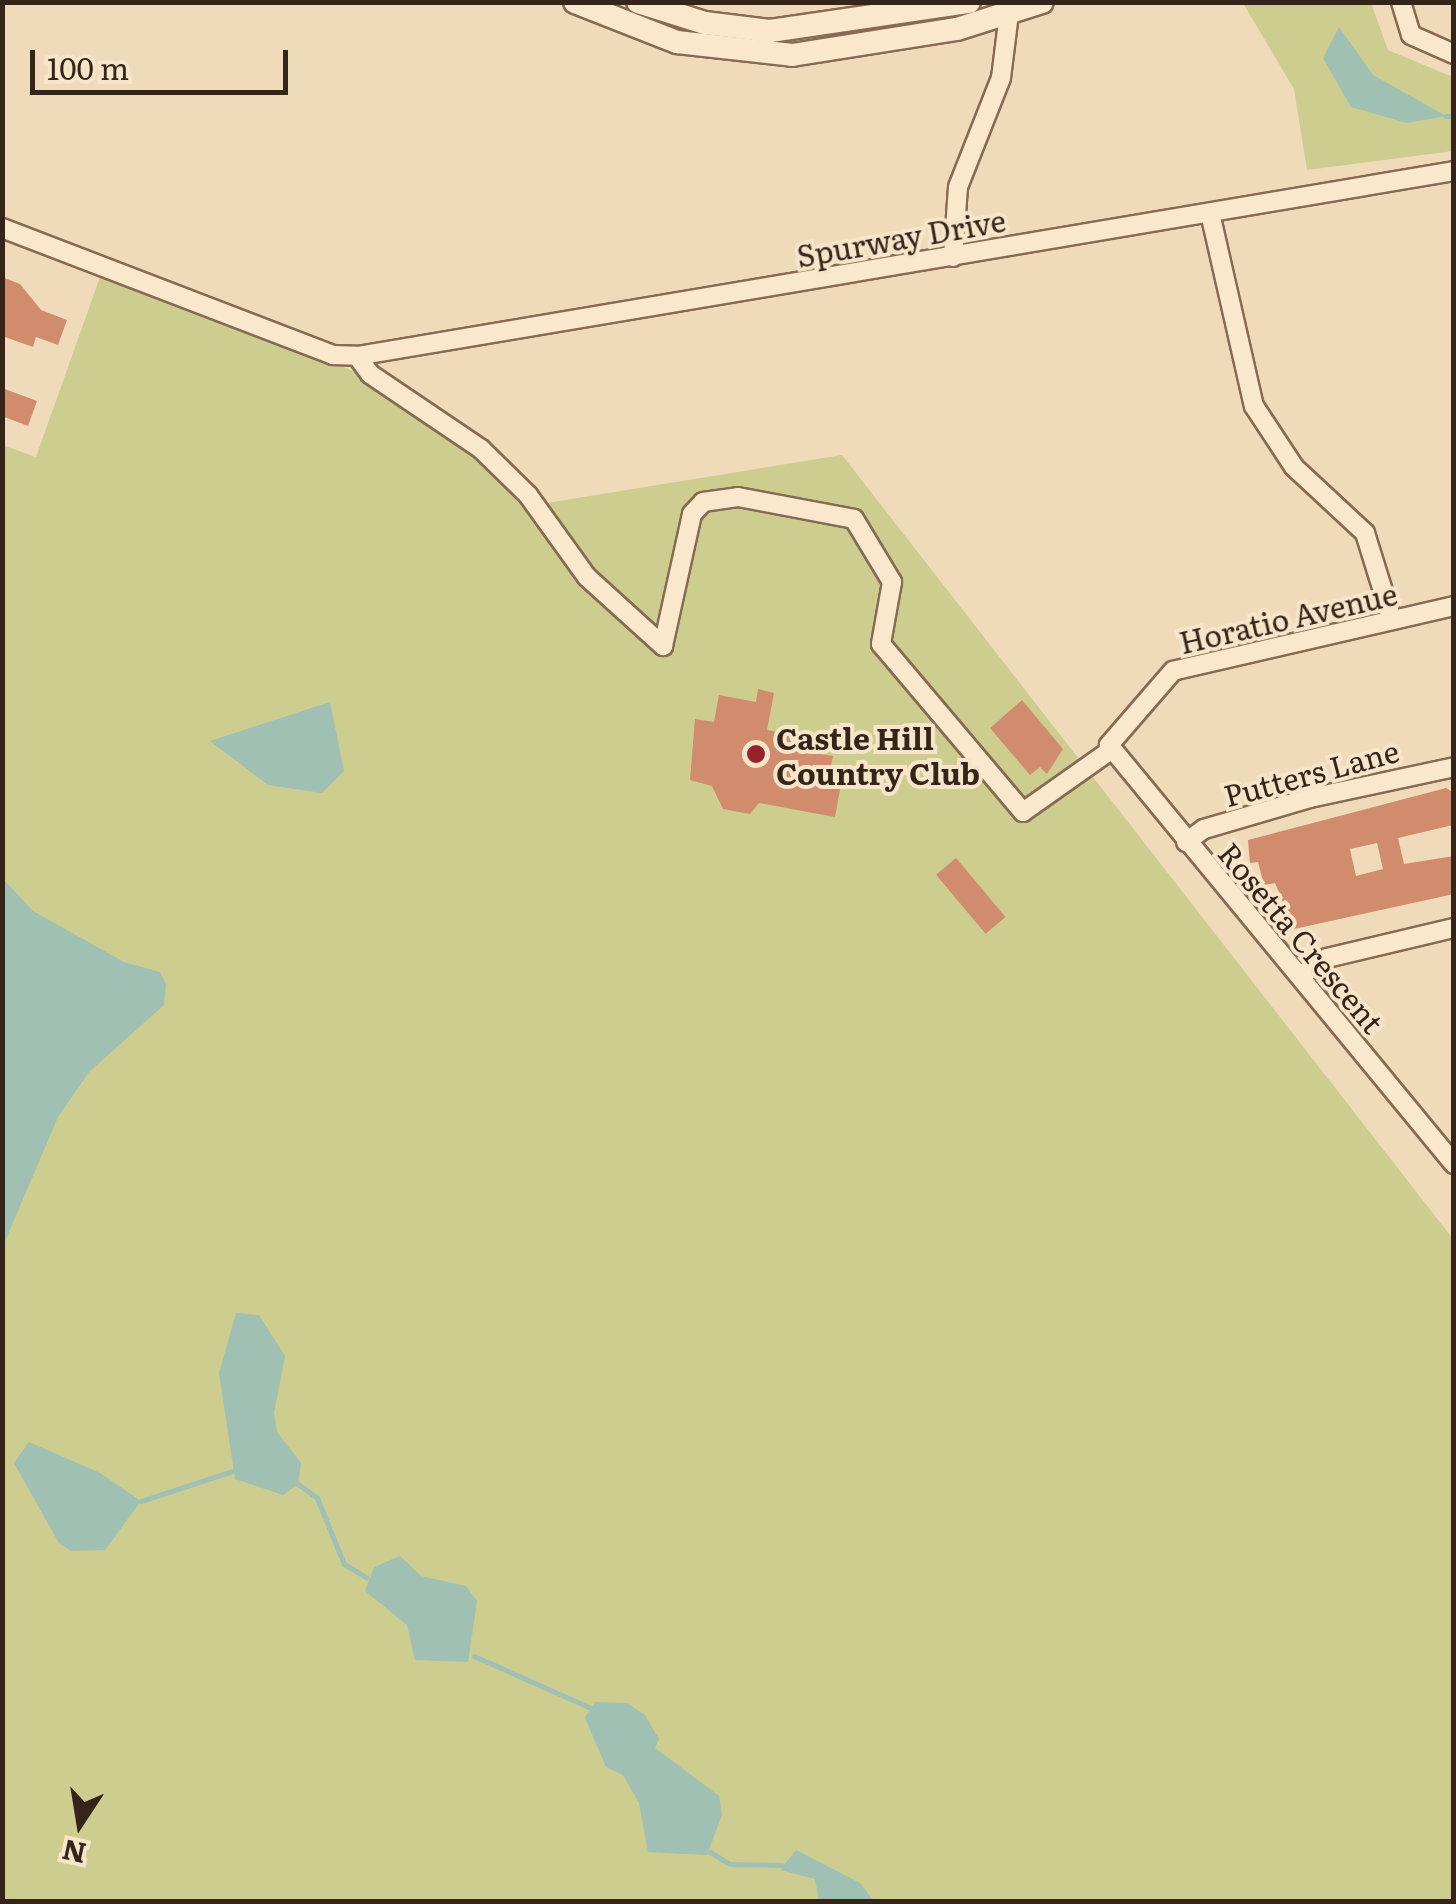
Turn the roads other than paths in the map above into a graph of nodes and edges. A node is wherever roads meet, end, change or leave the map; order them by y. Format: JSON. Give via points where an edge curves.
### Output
{"nodes":[{"id":1,"x":575,"y":2,"type":"edge"},
{"id":2,"x":638,"y":2,"type":"edge"},
{"id":3,"x":969,"y":2,"type":"edge"},
{"id":4,"x":1042,"y":2,"type":"edge"},
{"id":5,"x":1401,"y":2,"type":"edge"},
{"id":6,"x":1008,"y":14,"type":"junction"},
{"id":7,"x":1454,"y":54,"type":"edge"},
{"id":8,"x":1454,"y":171,"type":"edge"},
{"id":9,"x":1210,"y":213,"type":"junction"},
{"id":10,"x":2,"y":228,"type":"edge"},
{"id":11,"x":954,"y":256,"type":"junction"},
{"id":12,"x":357,"y":356,"type":"junction"},
{"id":13,"x":1454,"y":606,"type":"edge"},
{"id":14,"x":1392,"y":620,"type":"junction"},
{"id":15,"x":1110,"y":747,"type":"junction"},
{"id":16,"x":1454,"y":767,"type":"edge"},
{"id":17,"x":1186,"y":842,"type":"junction"},
{"id":18,"x":1454,"y":928,"type":"edge"},
{"id":19,"x":1301,"y":975,"type":"junction"},
{"id":20,"x":1454,"y":1164,"type":"edge"}],
"edges":[{"from":1,"to":6,"type":"street","via":[[677,42],[775,55],[874,45]]},
{"from":2,"to":3,"type":"street","via":[[704,23],[770,31]]},
{"from":4,"to":6,"type":"street"},
{"from":5,"to":7,"type":"street","via":[[1410,35]]},
{"from":6,"to":11,"type":"street","via":[[1000,78],[958,187]]},
{"from":8,"to":9,"type":"street","name":"Spurway Drive"},
{"from":9,"to":11,"type":"street","name":"Spurway Drive"},
{"from":9,"to":14,"type":"street","via":[[1254,406],[1294,467],[1365,533]]},
{"from":10,"to":12,"type":"street","name":"Spurway Drive","via":[[332,355]]},
{"from":11,"to":12,"type":"street","name":"Spurway Drive"},
{"from":12,"to":15,"type":"street","name":"Horatio Avenue","via":[[370,374],[481,448],[528,494],[587,578],[664,646],[692,514],[703,502],[738,497],[854,519],[892,582],[881,644],[1024,812]]},
{"from":13,"to":14,"type":"street","name":"Horatio Avenue"},
{"from":14,"to":15,"type":"street","name":"Horatio Avenue","via":[[1173,671]]},
{"from":15,"to":17,"type":"street","name":"Rosetta Crescent"},
{"from":16,"to":17,"type":"street","name":"Putters Lane","via":[[1310,798],[1204,829]]},
{"from":17,"to":19,"type":"street","name":"Rosetta Crescent"},
{"from":18,"to":19,"type":"street","via":[[1327,958]]},
{"from":19,"to":20,"type":"street","name":"Rosetta Crescent"}]}
